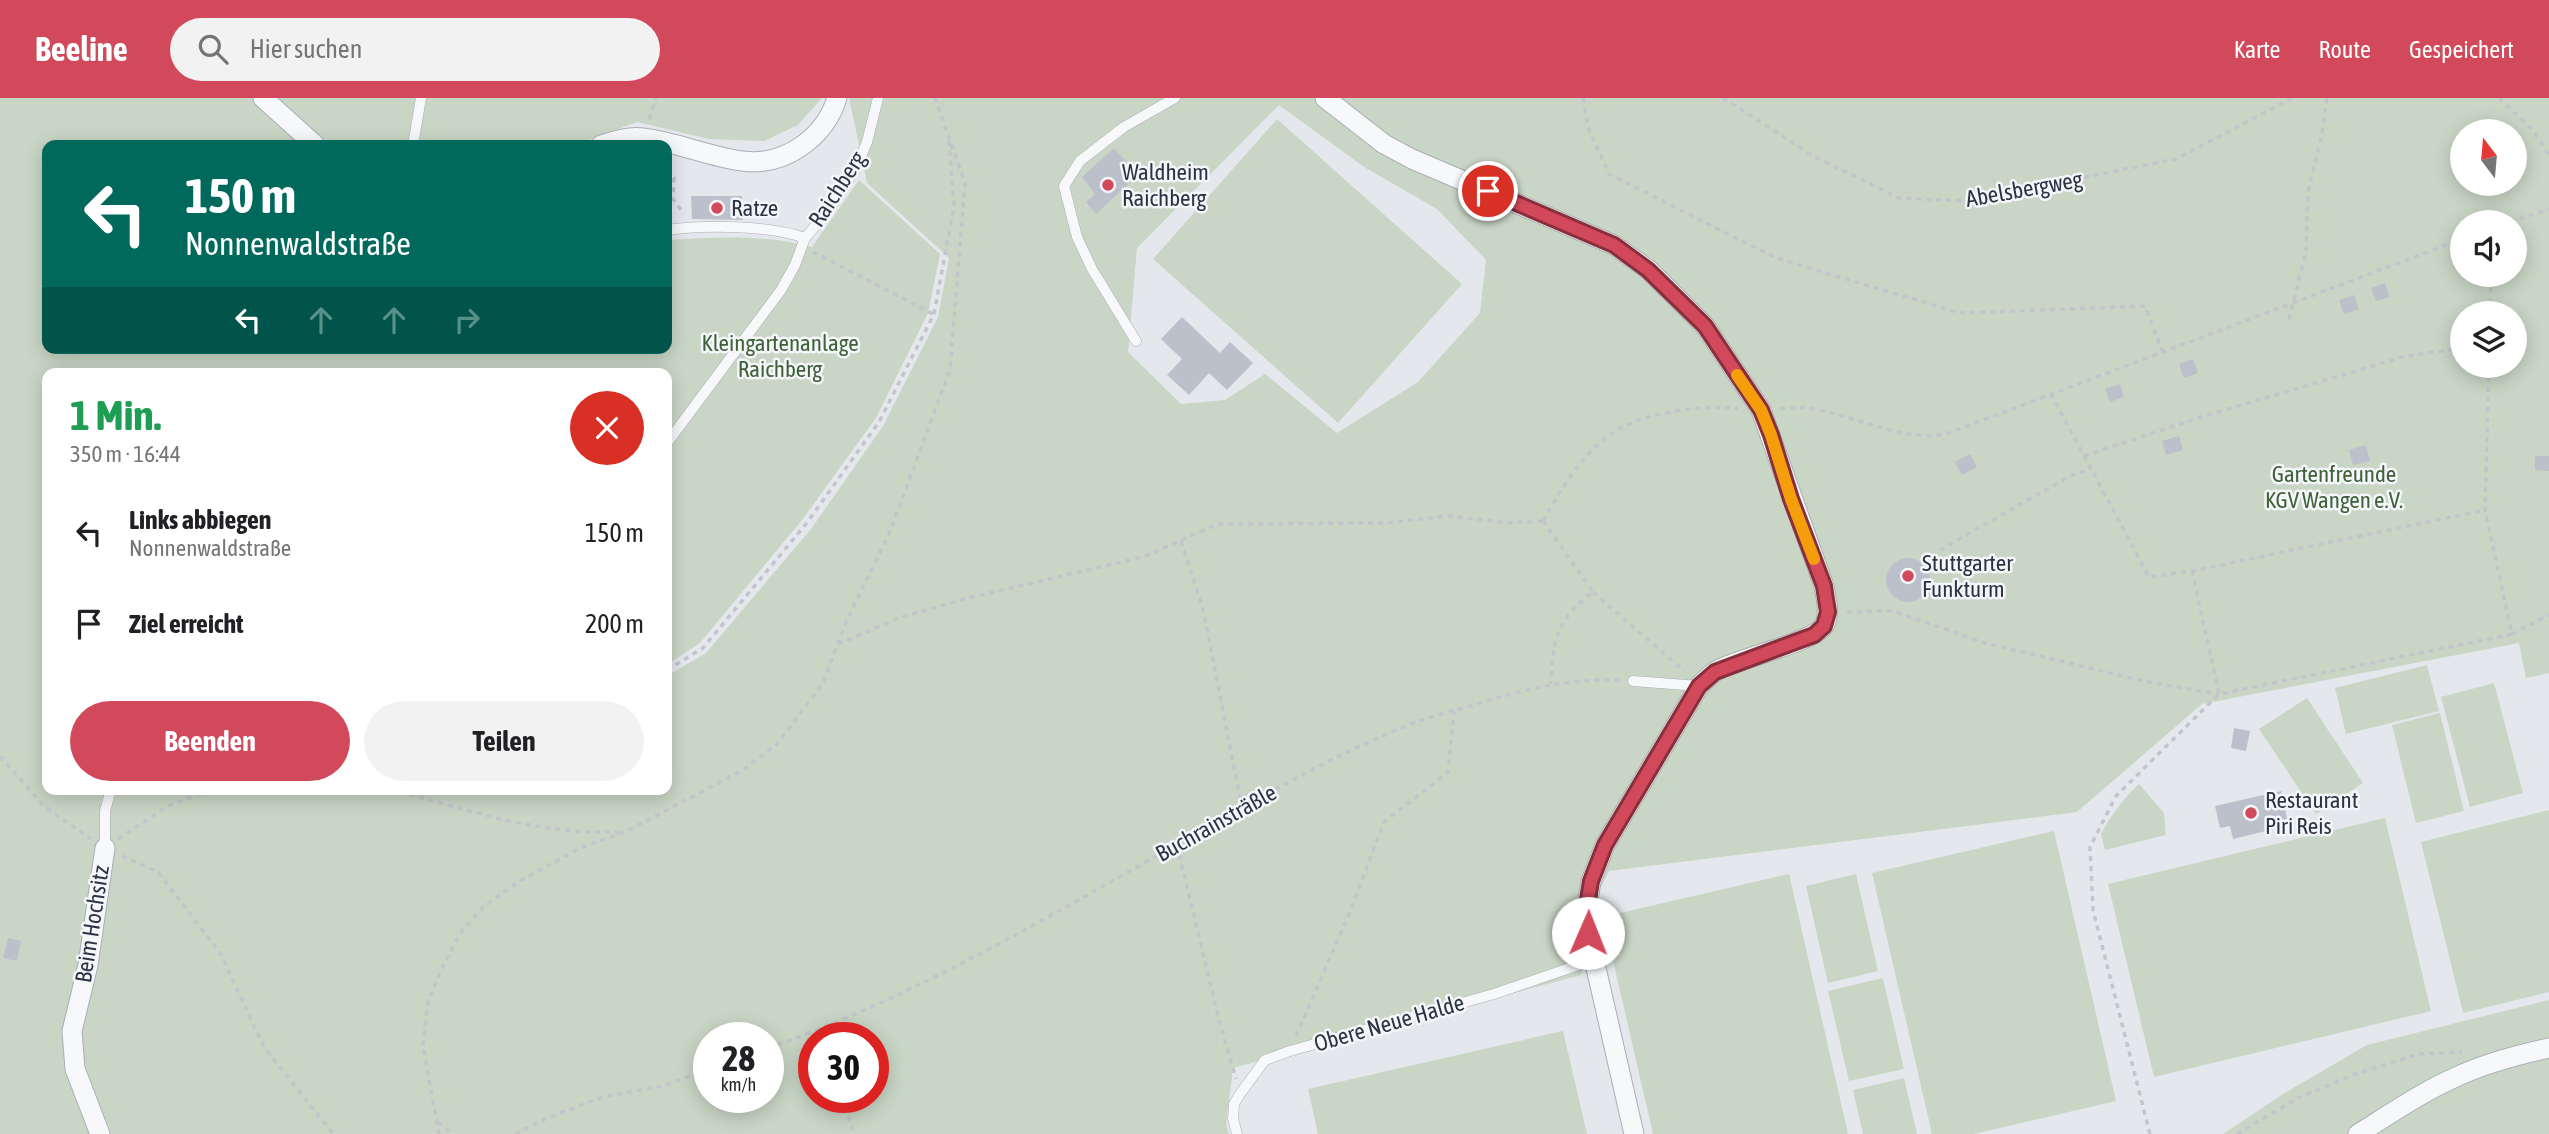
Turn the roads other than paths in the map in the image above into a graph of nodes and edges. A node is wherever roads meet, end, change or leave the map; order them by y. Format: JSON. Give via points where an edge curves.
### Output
{"nodes":[{"id":1,"x":263,"y":98,"type":"edge"},
{"id":2,"x":421,"y":98,"type":"edge"},
{"id":3,"x":837,"y":98,"type":"edge"},
{"id":4,"x":878,"y":98,"type":"edge"},
{"id":5,"x":1175,"y":98,"type":"edge"},
{"id":6,"x":1325,"y":98,"type":"edge"},
{"id":7,"x":309,"y":140,"type":"edge"},
{"id":8,"x":414,"y":140,"type":"edge"},
{"id":9,"x":617,"y":140,"type":"edge"},
{"id":10,"x":653,"y":140,"type":"edge"},
{"id":11,"x":672,"y":145,"type":"edge"},
{"id":12,"x":672,"y":229,"type":"edge"},
{"id":13,"x":803,"y":242,"type":"junction"},
{"id":14,"x":1136,"y":341,"type":"dead end"},
{"id":15,"x":672,"y":436,"type":"edge"},
{"id":16,"x":1633,"y":681,"type":"road end"},
{"id":17,"x":1699,"y":686,"type":"junction"},
{"id":18,"x":109,"y":795,"type":"edge"},
{"id":19,"x":105,"y":848,"type":"joint"},
{"id":20,"x":1592,"y":960,"type":"junction"},
{"id":21,"x":2549,"y":1048,"type":"edge"},
{"id":22,"x":100,"y":1134,"type":"edge"},
{"id":23,"x":1237,"y":1134,"type":"edge"},
{"id":24,"x":1634,"y":1134,"type":"edge"},
{"id":25,"x":2358,"y":1134,"type":"edge"}],
"edges":[{"from":1,"to":7,"type":"street"},
{"from":2,"to":8,"type":"lane"},
{"from":3,"to":11,"type":"street","via":[[825,125],[811,141],[768,160],[743,162]]},
{"from":4,"to":13,"type":"lane","name":"Raichberg","via":[[856,168]]},
{"from":5,"to":14,"type":"lane","via":[[1124,127],[1080,160],[1064,186],[1077,237]]},
{"from":6,"to":17,"type":"street","via":[[1384,144],[1412,159],[1614,245],[1648,270],[1705,326],[1761,410],[1824,586],[1828,612],[1824,626],[1814,635],[1733,663]]},
{"from":9,"to":10,"type":"street"},
{"from":12,"to":13,"type":"lane","name":"Raichberg","via":[[789,232]]},
{"from":13,"to":15,"type":"lane","name":"Raichberg","via":[[782,290]]},
{"from":16,"to":17,"type":"lane"},
{"from":17,"to":20,"type":"street","via":[[1605,845],[1587,906]]},
{"from":18,"to":19,"type":"lane"},
{"from":19,"to":22,"type":"street","name":"Beim Hochsitz","via":[[88,965],[72,1031],[75,1069]]},
{"from":20,"to":23,"type":"lane","name":"Obere Neue Halde","via":[[1494,994],[1265,1060],[1234,1104]]},
{"from":20,"to":24,"type":"street"},
{"from":21,"to":25,"type":"street","via":[[2456,1077]]}]}
